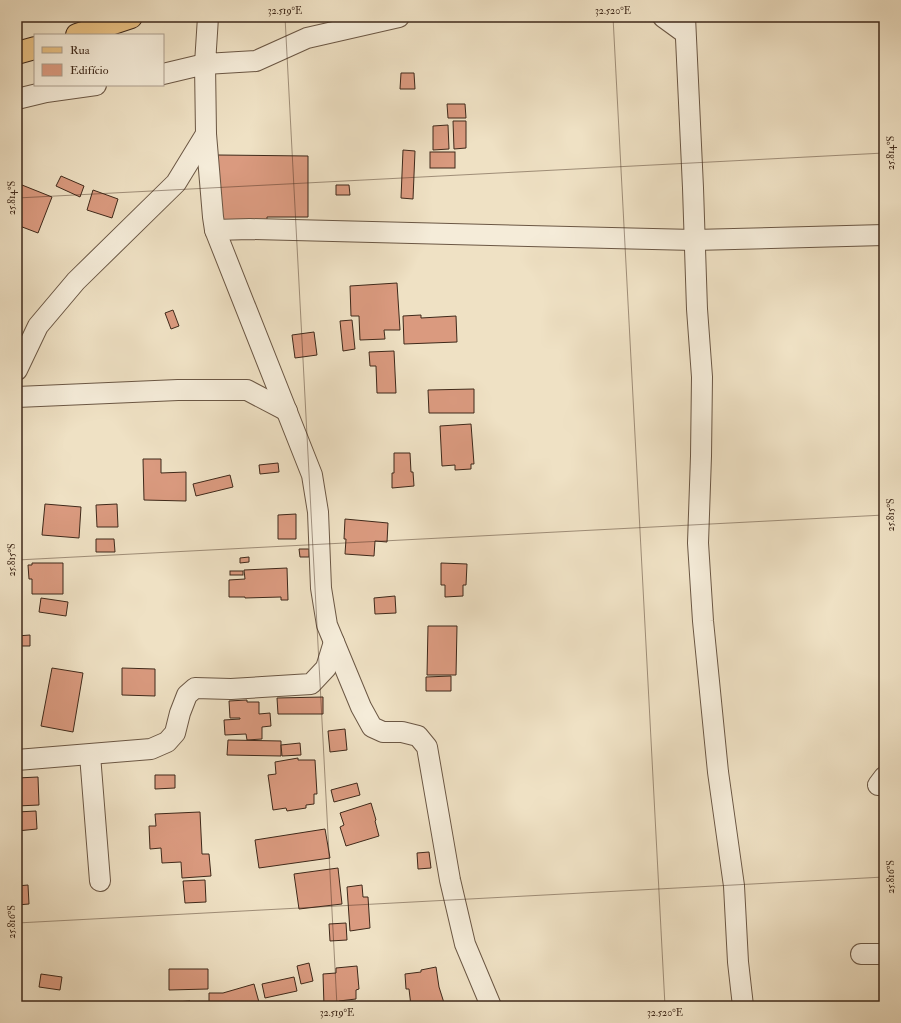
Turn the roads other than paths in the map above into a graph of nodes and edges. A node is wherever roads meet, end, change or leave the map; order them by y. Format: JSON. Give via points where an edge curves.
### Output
{"nodes":[{"id":1,"x":132,"y":17,"type":"edge"},
{"id":2,"x":208,"y":17,"type":"edge"},
{"id":3,"x":399,"y":17,"type":"edge"},
{"id":4,"x":663,"y":17,"type":"edge"},
{"id":5,"x":685,"y":25,"type":"edge"},
{"id":6,"x":80,"y":34,"type":"edge"},
{"id":7,"x":34,"y":48,"type":"edge"},
{"id":8,"x":17,"y":53,"type":"edge"},
{"id":9,"x":205,"y":64,"type":"junction"},
{"id":10,"x":164,"y":74,"type":"edge"},
{"id":11,"x":89,"y":86,"type":"edge"},
{"id":12,"x":17,"y":99,"type":"edge"},
{"id":13,"x":206,"y":134,"type":"junction"},
{"id":14,"x":215,"y":230,"type":"junction"},
{"id":15,"x":884,"y":235,"type":"edge"},
{"id":16,"x":694,"y":240,"type":"junction"},
{"id":17,"x":17,"y":370,"type":"edge"},
{"id":18,"x":17,"y":397,"type":"edge"},
{"id":19,"x":287,"y":411,"type":"junction"},
{"id":20,"x":334,"y":642,"type":"junction"},
{"id":21,"x":351,"y":682,"type":"junction"},
{"id":22,"x":311,"y":684,"type":"junction"},
{"id":23,"x":90,"y":755,"type":"junction"},
{"id":24,"x":17,"y":760,"type":"edge"},
{"id":25,"x":100,"y":881,"type":"dead end"},
{"id":26,"x":861,"y":954,"type":"dead end"},
{"id":27,"x":884,"y":954,"type":"edge"},
{"id":28,"x":491,"y":1006,"type":"edge"},
{"id":29,"x":742,"y":1006,"type":"edge"}],
"edges":[{"from":1,"to":6,"type":"main road"},
{"from":2,"to":9,"type":"street"},
{"from":3,"to":9,"type":"street","via":[[307,38],[256,61]]},
{"from":4,"to":5,"type":"street"},
{"from":5,"to":16,"type":"street"},
{"from":7,"to":8,"type":"main road"},
{"from":9,"to":10,"type":"street"},
{"from":9,"to":13,"type":"street"},
{"from":11,"to":12,"type":"street"},
{"from":13,"to":14,"type":"street"},
{"from":13,"to":17,"type":"street","via":[[176,184],[76,281],[38,326]]},
{"from":14,"to":16,"type":"street"},
{"from":14,"to":19,"type":"street"},
{"from":15,"to":16,"type":"street"},
{"from":16,"to":29,"type":"street","via":[[702,377],[698,543],[718,772],[734,886]]},
{"from":18,"to":19,"type":"street","via":[[178,390],[247,390]]},
{"from":19,"to":20,"type":"street","via":[[312,475],[318,512],[321,588],[327,625]]},
{"from":20,"to":21,"type":"street"},
{"from":20,"to":22,"type":"street","via":[[326,668]]},
{"from":21,"to":22,"type":"street"},
{"from":21,"to":28,"type":"street","via":[[372,727],[383,732],[402,732],[418,736],[427,747],[450,880],[465,944]]},
{"from":22,"to":23,"type":"street","via":[[231,689],[195,688],[187,695],[175,733],[167,742],[151,749]]},
{"from":23,"to":24,"type":"street"},
{"from":23,"to":25,"type":"street"},
{"from":26,"to":27,"type":"street"}]}
